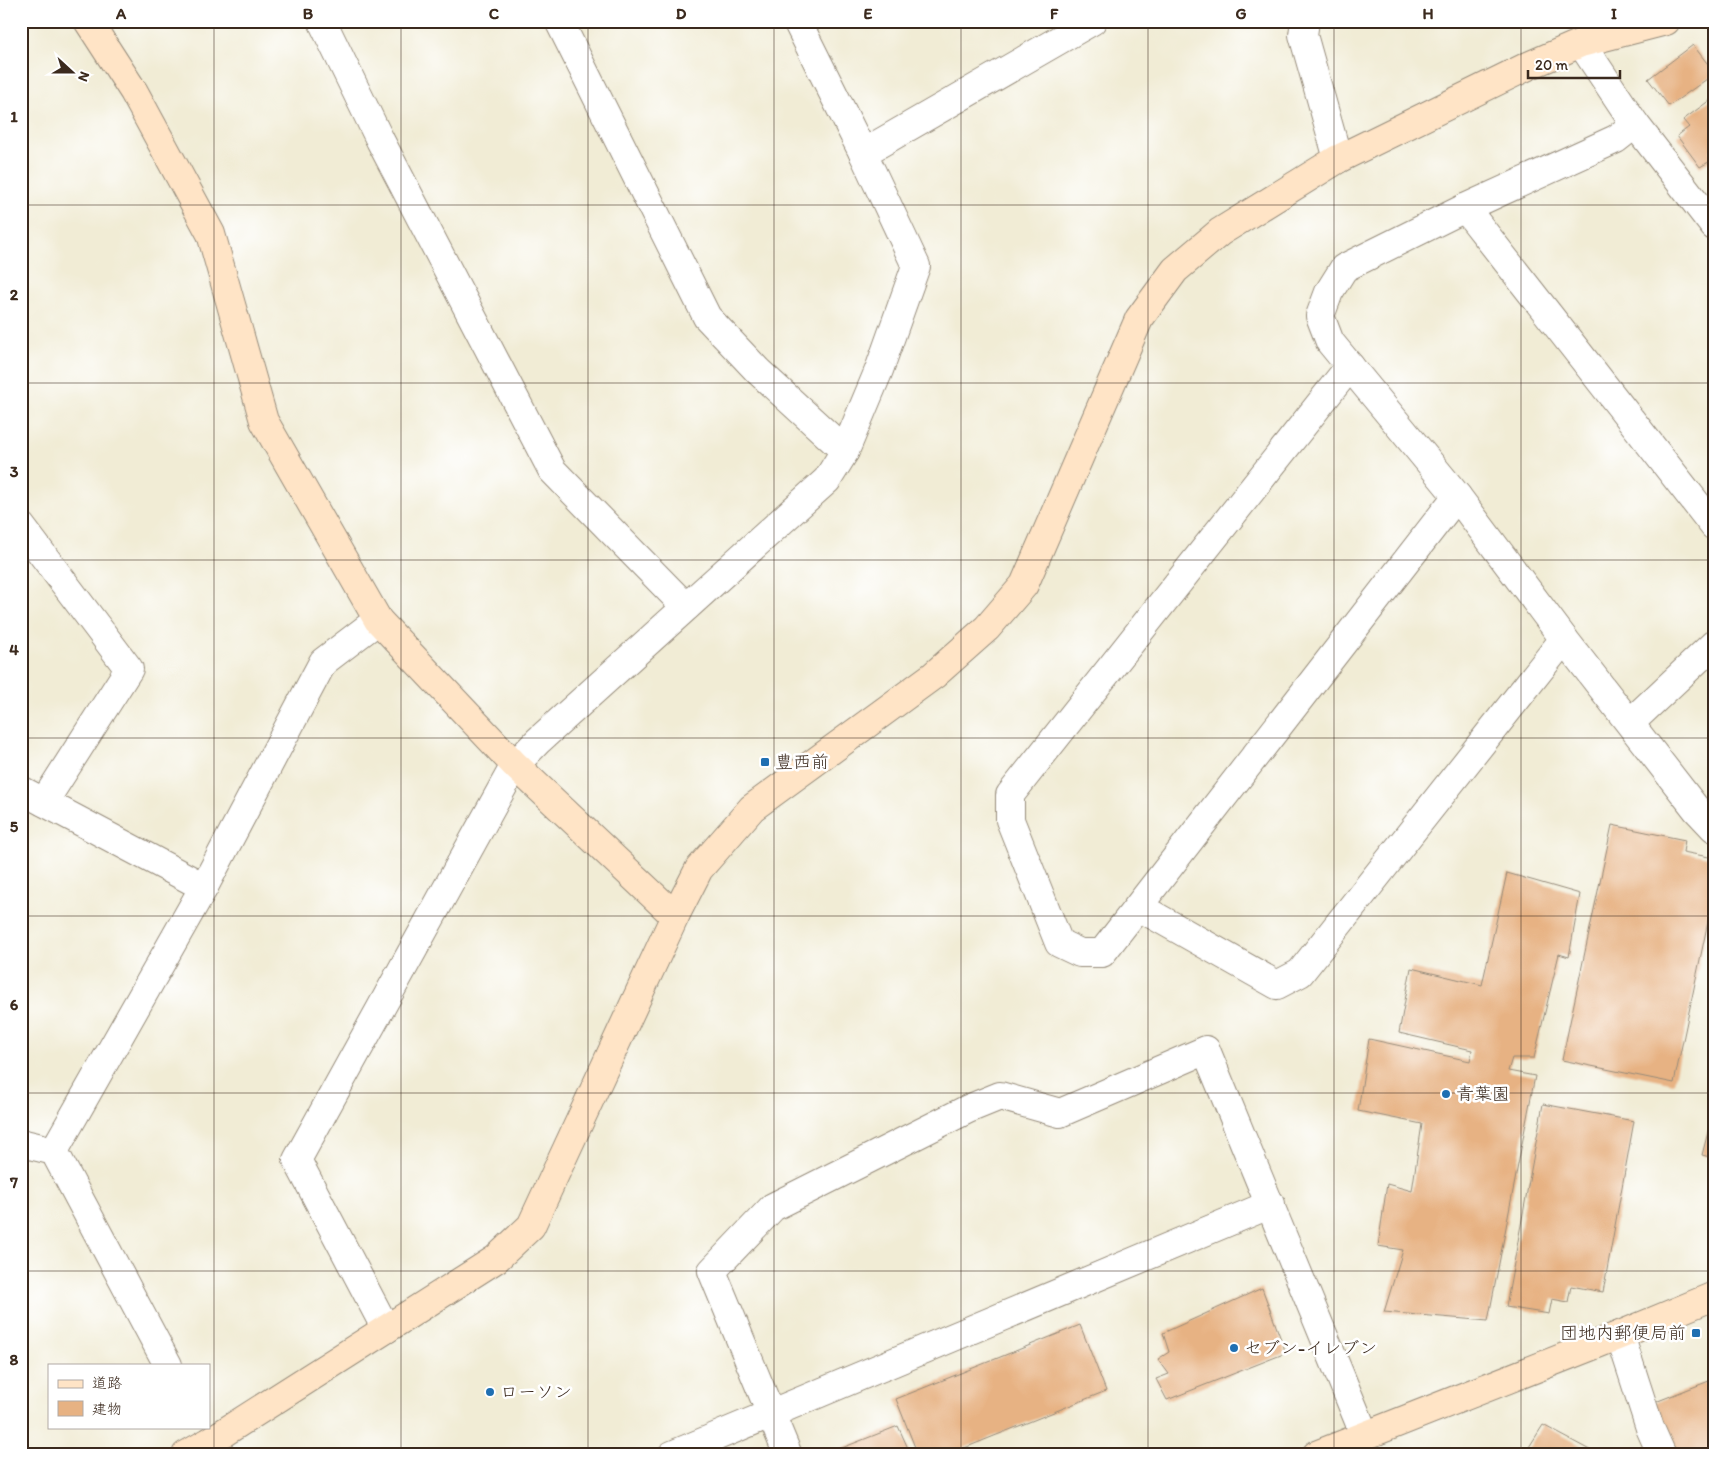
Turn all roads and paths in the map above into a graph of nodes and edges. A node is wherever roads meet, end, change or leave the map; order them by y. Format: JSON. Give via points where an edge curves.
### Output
{"nodes":[{"id":1,"x":88,"y":21,"type":"edge"},
{"id":2,"x":322,"y":21,"type":"edge"},
{"id":3,"x":559,"y":21,"type":"edge"},
{"id":4,"x":797,"y":21,"type":"edge"},
{"id":5,"x":1092,"y":21,"type":"edge"},
{"id":6,"x":1305,"y":21,"type":"edge"},
{"id":7,"x":1666,"y":21,"type":"edge"},
{"id":8,"x":1581,"y":43,"type":"junction"},
{"id":9,"x":1635,"y":124,"type":"junction"},
{"id":10,"x":863,"y":153,"type":"junction"},
{"id":11,"x":1338,"y":159,"type":"junction"},
{"id":12,"x":1465,"y":208,"type":"junction"},
{"id":13,"x":1714,"y":226,"type":"edge"},
{"id":14,"x":1350,"y":366,"type":"junction"},
{"id":15,"x":846,"y":451,"type":"junction"},
{"id":16,"x":1457,"y":496,"type":"junction"},
{"id":17,"x":21,"y":526,"type":"edge"},
{"id":18,"x":1714,"y":526,"type":"edge"},
{"id":19,"x":686,"y":607,"type":"junction"},
{"id":20,"x":378,"y":620,"type":"junction"},
{"id":21,"x":1564,"y":639,"type":"junction"},
{"id":22,"x":1714,"y":644,"type":"edge"},
{"id":23,"x":1630,"y":723,"type":"junction"},
{"id":24,"x":515,"y":766,"type":"junction"},
{"id":25,"x":33,"y":796,"type":"edge"},
{"id":26,"x":1714,"y":828,"type":"edge"},
{"id":27,"x":204,"y":887,"type":"junction"},
{"id":28,"x":1139,"y":907,"type":"junction"},
{"id":29,"x":675,"y":916,"type":"junction"},
{"id":30,"x":21,"y":1143,"type":"edge"},
{"id":31,"x":54,"y":1151,"type":"junction"},
{"id":32,"x":1271,"y":1204,"type":"junction"},
{"id":33,"x":1714,"y":1296,"type":"edge"},
{"id":34,"x":386,"y":1329,"type":"junction"},
{"id":35,"x":1620,"y":1335,"type":"junction"},
{"id":36,"x":167,"y":1364,"type":"edge"},
{"id":37,"x":771,"y":1413,"type":"junction"},
{"id":38,"x":1366,"y":1436,"type":"junction"},
{"id":39,"x":199,"y":1441,"type":"edge"},
{"id":40,"x":672,"y":1455,"type":"edge"},
{"id":41,"x":788,"y":1455,"type":"edge"},
{"id":42,"x":1316,"y":1455,"type":"edge"},
{"id":43,"x":1662,"y":1455,"type":"edge"}],
"edges":[{"from":1,"to":20,"type":"street","via":[[134,92],[211,234],[264,421]]},
{"from":2,"to":19,"type":"street","via":[[380,140],[552,470]]},
{"from":3,"to":15,"type":"street","via":[[707,317],[758,371]]},
{"from":4,"to":10,"type":"street"},
{"from":5,"to":10,"type":"street"},
{"from":6,"to":11,"type":"street","via":[[1302,35]]},
{"from":7,"to":8,"type":"street"},
{"from":8,"to":9,"type":"street"},
{"from":8,"to":11,"type":"street"},
{"from":9,"to":12,"type":"street","via":[[1616,139]]},
{"from":9,"to":13,"type":"street"},
{"from":10,"to":15,"type":"street","via":[[916,266]]},
{"from":11,"to":29,"type":"street","via":[[1220,232],[1175,270],[1140,319],[1024,585],[987,628],[934,676],[752,808],[699,869]]},
{"from":12,"to":14,"type":"street","via":[[1344,268],[1329,292],[1320,316],[1330,342]]},
{"from":12,"to":18,"type":"street"},
{"from":14,"to":16,"type":"street"},
{"from":14,"to":28,"type":"street","via":[[1010,795],[1010,820],[1059,943],[1080,953],[1102,953]]},
{"from":15,"to":19,"type":"street","via":[[827,480]]},
{"from":16,"to":21,"type":"street"},
{"from":16,"to":28,"type":"street"},
{"from":17,"to":25,"type":"street","via":[[129,670]]},
{"from":19,"to":24,"type":"street","via":[[538,741]]},
{"from":20,"to":24,"type":"street"},
{"from":20,"to":27,"type":"street","via":[[323,662]]},
{"from":21,"to":23,"type":"street"},
{"from":21,"to":28,"type":"street","via":[[1300,973],[1277,985]]},
{"from":22,"to":23,"type":"street"},
{"from":23,"to":26,"type":"street"},
{"from":24,"to":29,"type":"street"},
{"from":24,"to":34,"type":"street","via":[[297,1160]]},
{"from":25,"to":27,"type":"street"},
{"from":27,"to":31,"type":"street"},
{"from":29,"to":34,"type":"street","via":[[531,1226],[496,1260]]},
{"from":30,"to":31,"type":"street"},
{"from":31,"to":36,"type":"street"},
{"from":32,"to":37,"type":"street"},
{"from":32,"to":37,"type":"street","via":[[1206,1050],[1060,1113],[1000,1096],[968,1109],[773,1207],[712,1271]]},
{"from":32,"to":38,"type":"street"},
{"from":33,"to":35,"type":"street"},
{"from":34,"to":39,"type":"street"},
{"from":35,"to":38,"type":"street"},
{"from":35,"to":43,"type":"street"},
{"from":37,"to":40,"type":"street"},
{"from":37,"to":41,"type":"street"},
{"from":38,"to":42,"type":"street"}]}
